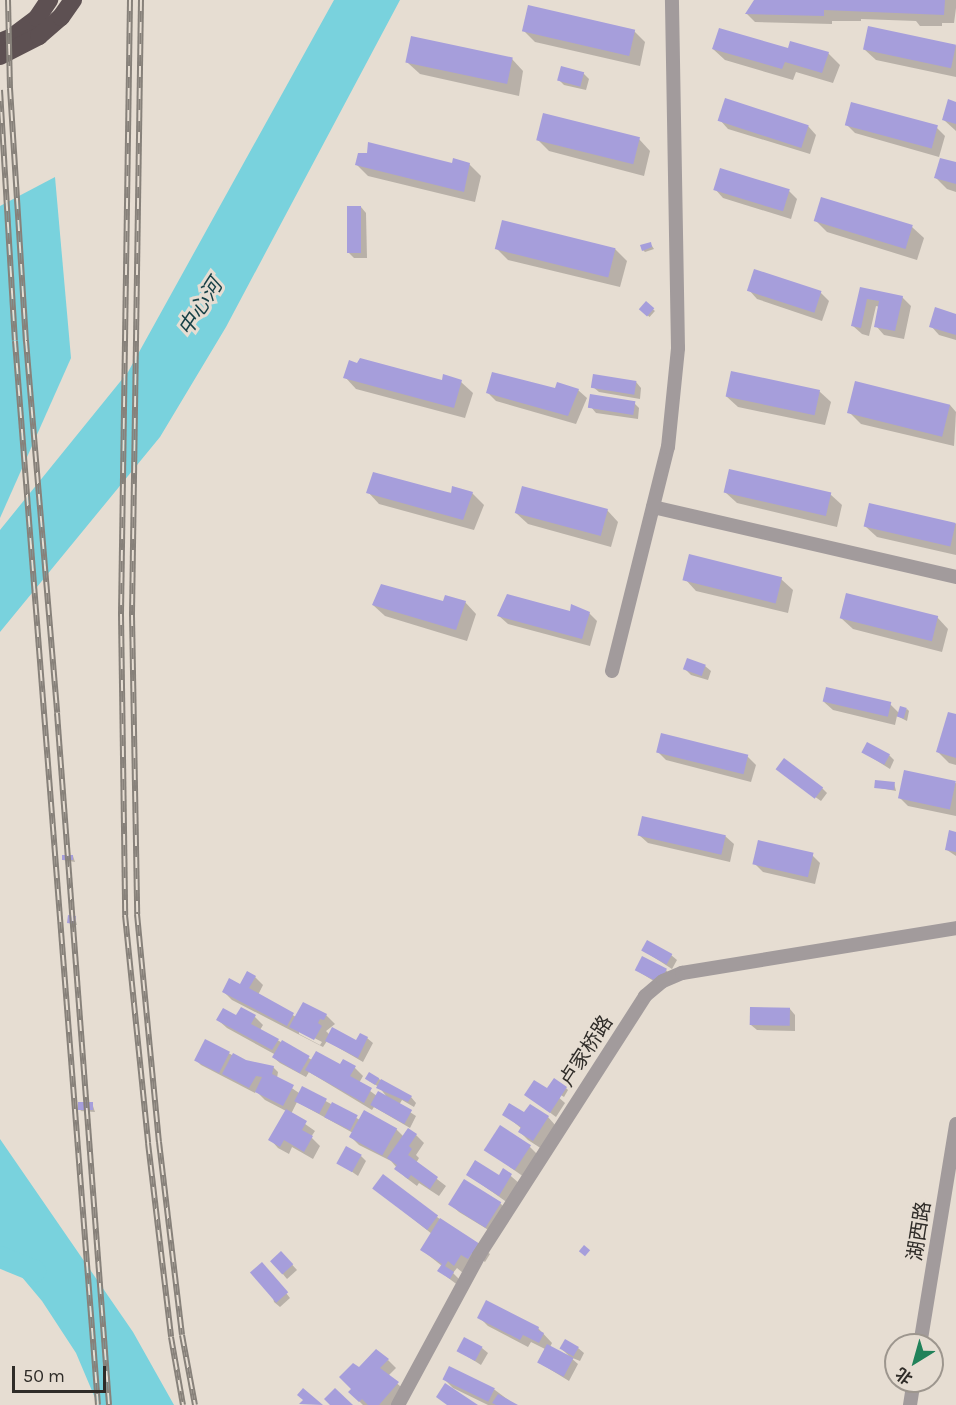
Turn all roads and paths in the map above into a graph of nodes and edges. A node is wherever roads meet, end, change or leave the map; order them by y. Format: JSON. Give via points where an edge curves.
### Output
{"nodes":[{"id":1,"x":49,"y":0,"type":"edge"},
{"id":2,"x":73,"y":0,"type":"edge"},
{"id":3,"x":672,"y":0,"type":"edge"},
{"id":4,"x":0,"y":42,"type":"edge"},
{"id":5,"x":0,"y":56,"type":"edge"},
{"id":6,"x":653,"y":507,"type":"junction"},
{"id":7,"x":956,"y":577,"type":"edge"},
{"id":8,"x":612,"y":671,"type":"dead end"},
{"id":9,"x":956,"y":928,"type":"edge"},
{"id":10,"x":956,"y":1124,"type":"edge"},
{"id":11,"x":922,"y":1333,"type":"edge"},
{"id":12,"x":398,"y":1405,"type":"edge"}],
"edges":[{"from":1,"to":4,"type":"highway","via":[[37,18]]},
{"from":2,"to":5,"type":"highway","via":[[62,17],[39,36]]},
{"from":3,"to":6,"type":"street","via":[[678,348],[668,447]]},
{"from":6,"to":7,"type":"street"},
{"from":6,"to":8,"type":"street"},
{"from":9,"to":12,"type":"street","name":"卢家桥路","via":[[682,972],[645,996],[479,1255]]},
{"from":10,"to":11,"type":"street","name":"湖西路"}]}
